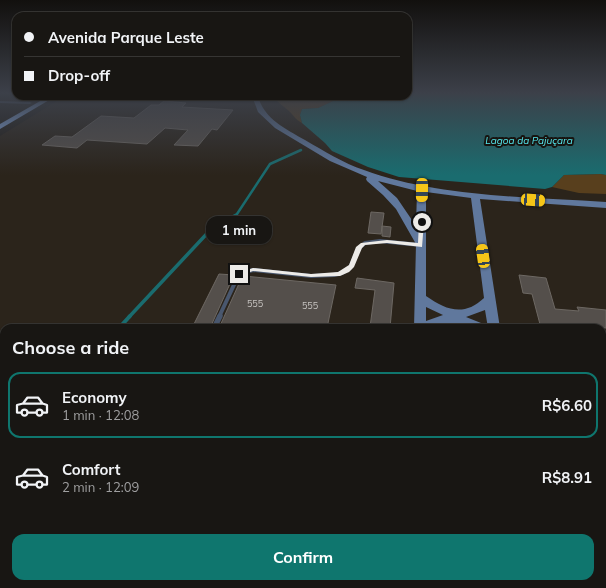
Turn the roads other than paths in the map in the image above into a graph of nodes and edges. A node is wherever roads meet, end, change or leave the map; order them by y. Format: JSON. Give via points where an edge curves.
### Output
{"nodes":[{"id":1,"x":13,"y":119,"type":"edge"},
{"id":2,"x":269,"y":119,"type":"edge"},
{"id":3,"x":0,"y":127,"type":"edge"},
{"id":4,"x":357,"y":171,"type":"junction"},
{"id":5,"x":422,"y":190,"type":"junction"},
{"id":6,"x":475,"y":196,"type":"junction"},
{"id":7,"x":606,"y":205,"type":"edge"},
{"id":8,"x":420,"y":244,"type":"junction"},
{"id":9,"x":420,"y":296,"type":"junction"},
{"id":10,"x":489,"y":300,"type":"junction"},
{"id":11,"x":216,"y":324,"type":"edge"},
{"id":12,"x":420,"y":324,"type":"edge"},
{"id":13,"x":431,"y":324,"type":"edge"},
{"id":14,"x":472,"y":324,"type":"edge"},
{"id":15,"x":493,"y":324,"type":"edge"}],
"edges":[{"from":1,"to":3,"type":"highway"},
{"from":2,"to":4,"type":"street","via":[[308,145]]},
{"from":4,"to":5,"type":"street"},
{"from":4,"to":8,"type":"street","via":[[396,200],[412,225]]},
{"from":5,"to":6,"type":"street"},
{"from":5,"to":8,"type":"street"},
{"from":6,"to":7,"type":"street"},
{"from":6,"to":10,"type":"street"},
{"from":8,"to":9,"type":"street"},
{"from":8,"to":11,"type":"lane","via":[[364,244],[359,247],[352,266],[340,274],[245,271],[239,274]]},
{"from":9,"to":10,"type":"street","via":[[440,310],[459,314],[477,310]]},
{"from":9,"to":12,"type":"street"},
{"from":10,"to":15,"type":"street"},
{"from":13,"to":14,"type":"street","via":[[435,321],[453,319]]}]}
